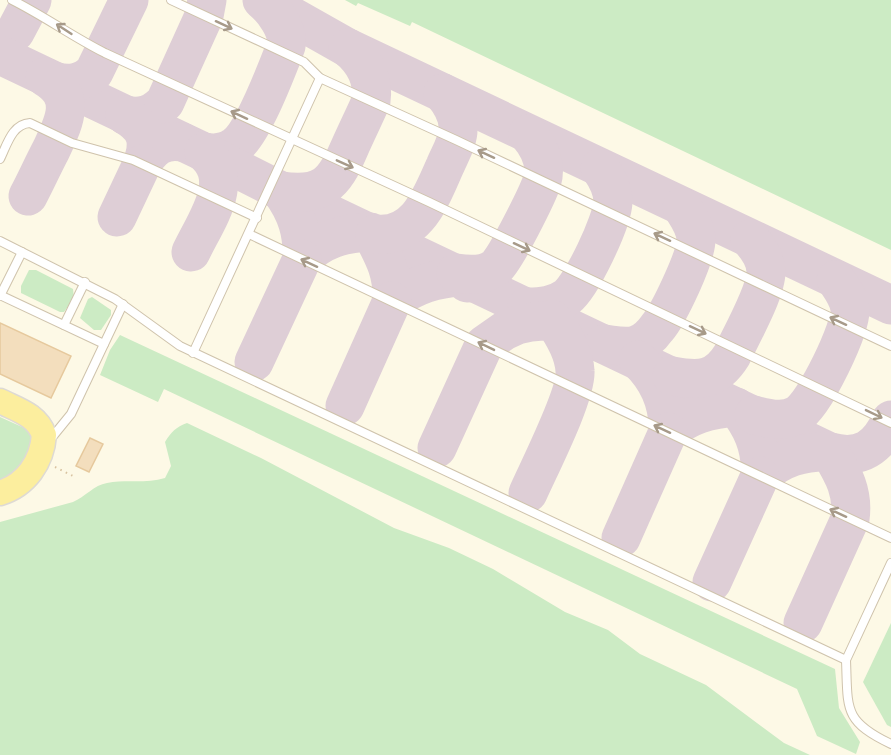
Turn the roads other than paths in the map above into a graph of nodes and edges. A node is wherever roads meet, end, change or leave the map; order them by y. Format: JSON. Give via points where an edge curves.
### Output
{"nodes":[{"id":1,"x":12,"y":0,"type":"edge"},
{"id":2,"x":171,"y":0,"type":"edge"},
{"id":3,"x":320,"y":78,"type":"junction"},
{"id":4,"x":292,"y":140,"type":"junction"},
{"id":5,"x":0,"y":159,"type":"edge"},
{"id":6,"x":256,"y":218,"type":"junction"},
{"id":7,"x":249,"y":234,"type":"junction"},
{"id":8,"x":0,"y":241,"type":"edge"},
{"id":9,"x":22,"y":252,"type":"junction"},
{"id":10,"x":85,"y":282,"type":"junction"},
{"id":11,"x":0,"y":296,"type":"edge"},
{"id":12,"x":123,"y":304,"type":"junction"},
{"id":13,"x":64,"y":326,"type":"junction"},
{"id":14,"x":104,"y":344,"type":"junction"},
{"id":15,"x":891,"y":346,"type":"edge"},
{"id":16,"x":193,"y":352,"type":"junction"},
{"id":17,"x":0,"y":401,"type":"edge"},
{"id":18,"x":29,"y":415,"type":"junction"},
{"id":19,"x":891,"y":423,"type":"edge"},
{"id":20,"x":59,"y":429,"type":"junction"},
{"id":21,"x":40,"y":451,"type":"junction"},
{"id":22,"x":0,"y":494,"type":"edge"},
{"id":23,"x":891,"y":538,"type":"edge"},
{"id":24,"x":891,"y":563,"type":"edge"},
{"id":25,"x":846,"y":660,"type":"junction"},
{"id":26,"x":891,"y":744,"type":"edge"}],
"edges":[{"from":4,"to":1,"type":"lane","one_way":true,"via":[[105,53]]},
{"from":2,"to":3,"type":"lane","one_way":true,"via":[[304,62]]},
{"from":3,"to":4,"type":"lane"},
{"from":15,"to":3,"type":"lane","one_way":true},
{"from":4,"to":6,"type":"lane"},
{"from":4,"to":19,"type":"lane","one_way":true},
{"from":5,"to":6,"type":"lane","via":[[16,129],[30,123],[72,143],[133,160]]},
{"from":6,"to":7,"type":"lane"},
{"from":7,"to":16,"type":"lane"},
{"from":23,"to":7,"type":"lane","one_way":true},
{"from":8,"to":9,"type":"lane"},
{"from":9,"to":10,"type":"lane"},
{"from":9,"to":11,"type":"lane"},
{"from":10,"to":12,"type":"lane"},
{"from":10,"to":13,"type":"lane"},
{"from":11,"to":13,"type":"lane"},
{"from":12,"to":14,"type":"lane"},
{"from":12,"to":16,"type":"lane","via":[[173,342]]},
{"from":13,"to":14,"type":"lane"},
{"from":14,"to":20,"type":"lane","via":[[71,414]]},
{"from":16,"to":25,"type":"lane"},
{"from":17,"to":18,"type":"main road"},
{"from":18,"to":20,"type":"lane"},
{"from":18,"to":21,"type":"main road","via":[[44,435]]},
{"from":20,"to":21,"type":"lane"},
{"from":21,"to":22,"type":"main road","via":[[25,480]]},
{"from":24,"to":25,"type":"lane"},
{"from":25,"to":26,"type":"lane","via":[[850,713],[856,723]]}]}
